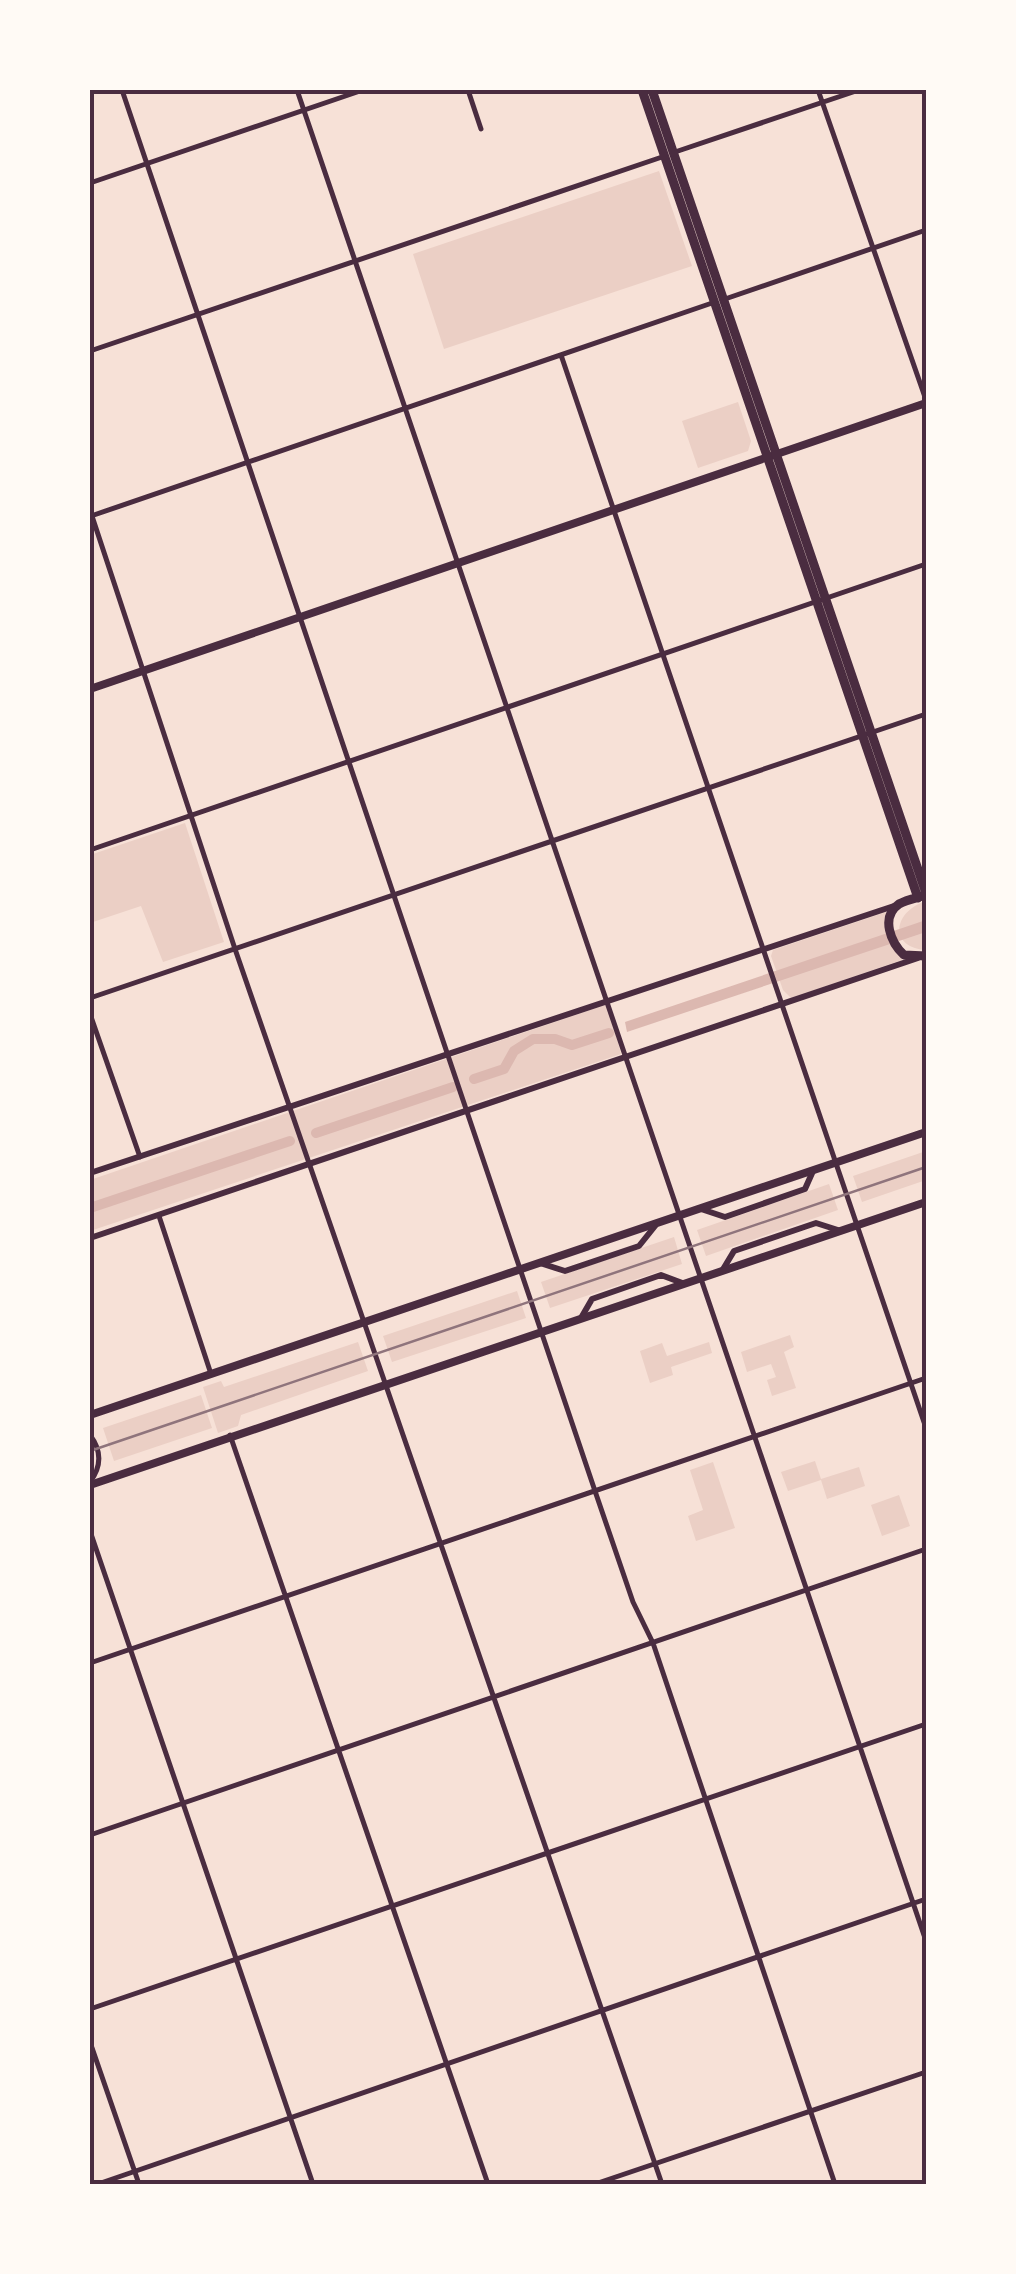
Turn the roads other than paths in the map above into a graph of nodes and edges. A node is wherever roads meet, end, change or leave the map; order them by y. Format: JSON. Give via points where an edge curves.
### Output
{"nodes":[{"id":1,"x":122,"y":90,"type":"edge"},
{"id":2,"x":297,"y":90,"type":"edge"},
{"id":3,"x":364,"y":90,"type":"edge"},
{"id":4,"x":468,"y":90,"type":"edge"},
{"id":5,"x":642,"y":90,"type":"edge"},
{"id":6,"x":652,"y":90,"type":"edge"},
{"id":7,"x":818,"y":90,"type":"edge"},
{"id":8,"x":859,"y":90,"type":"edge"},
{"id":9,"x":822,"y":102,"type":"junction"},
{"id":10,"x":304,"y":110,"type":"junction"},
{"id":11,"x":481,"y":130,"type":"dead end"},
{"id":12,"x":669,"y":154,"type":"junction"},
{"id":13,"x":147,"y":164,"type":"junction"},
{"id":14,"x":90,"y":183,"type":"edge"},
{"id":15,"x":926,"y":230,"type":"edge"},
{"id":16,"x":872,"y":248,"type":"junction"},
{"id":17,"x":354,"y":262,"type":"junction"},
{"id":18,"x":719,"y":301,"type":"junction"},
{"id":19,"x":198,"y":315,"type":"junction"},
{"id":20,"x":90,"y":352,"type":"edge"},
{"id":21,"x":561,"y":355,"type":"junction"},
{"id":22,"x":926,"y":402,"type":"edge"},
{"id":23,"x":404,"y":409,"type":"junction"},
{"id":24,"x":772,"y":455,"type":"junction"},
{"id":25,"x":248,"y":462,"type":"junction"},
{"id":26,"x":613,"y":510,"type":"junction"},
{"id":27,"x":91,"y":514,"type":"edge"},
{"id":28,"x":455,"y":564,"type":"junction"},
{"id":29,"x":926,"y":564,"type":"edge"},
{"id":30,"x":821,"y":600,"type":"junction"},
{"id":31,"x":300,"y":616,"type":"junction"},
{"id":32,"x":662,"y":655,"type":"junction"},
{"id":33,"x":143,"y":670,"type":"junction"},
{"id":34,"x":90,"y":689,"type":"edge"},
{"id":35,"x":506,"y":708,"type":"junction"},
{"id":36,"x":926,"y":714,"type":"edge"},
{"id":37,"x":867,"y":734,"type":"junction"},
{"id":38,"x":350,"y":762,"type":"junction"},
{"id":39,"x":707,"y":788,"type":"junction"},
{"id":40,"x":189,"y":816,"type":"junction"},
{"id":41,"x":553,"y":840,"type":"junction"},
{"id":42,"x":90,"y":850,"type":"edge"},
{"id":43,"x":394,"y":894,"type":"junction"},
{"id":44,"x":923,"y":895,"type":"edge"},
{"id":45,"x":900,"y":904,"type":"junction"},
{"id":46,"x":234,"y":949,"type":"junction"},
{"id":47,"x":762,"y":950,"type":"junction"},
{"id":48,"x":922,"y":957,"type":"edge"},
{"id":49,"x":90,"y":998,"type":"edge"},
{"id":50,"x":606,"y":1002,"type":"junction"},
{"id":51,"x":780,"y":1005,"type":"junction"},
{"id":52,"x":90,"y":1014,"type":"edge"},
{"id":53,"x":448,"y":1054,"type":"junction"},
{"id":54,"x":626,"y":1057,"type":"junction"},
{"id":55,"x":290,"y":1107,"type":"junction"},
{"id":56,"x":468,"y":1110,"type":"junction"},
{"id":57,"x":926,"y":1132,"type":"edge"},
{"id":58,"x":140,"y":1156,"type":"junction"},
{"id":59,"x":834,"y":1163,"type":"junction"},
{"id":60,"x":310,"y":1164,"type":"junction"},
{"id":61,"x":813,"y":1170,"type":"junction"},
{"id":62,"x":90,"y":1173,"type":"edge"},
{"id":63,"x":926,"y":1202,"type":"edge"},
{"id":64,"x":701,"y":1209,"type":"junction"},
{"id":65,"x":158,"y":1214,"type":"junction"},
{"id":66,"x":680,"y":1216,"type":"junction"},
{"id":67,"x":656,"y":1224,"type":"junction"},
{"id":68,"x":856,"y":1226,"type":"junction"},
{"id":69,"x":841,"y":1231,"type":"junction"},
{"id":70,"x":90,"y":1238,"type":"edge"},
{"id":71,"x":540,"y":1263,"type":"junction"},
{"id":72,"x":522,"y":1270,"type":"junction"},
{"id":73,"x":722,"y":1272,"type":"junction"},
{"id":74,"x":701,"y":1278,"type":"junction"},
{"id":75,"x":686,"y":1284,"type":"junction"},
{"id":76,"x":580,"y":1320,"type":"junction"},
{"id":77,"x":364,"y":1322,"type":"junction"},
{"id":78,"x":543,"y":1333,"type":"junction"},
{"id":79,"x":211,"y":1374,"type":"junction"},
{"id":80,"x":926,"y":1378,"type":"edge"},
{"id":81,"x":910,"y":1383,"type":"junction"},
{"id":82,"x":386,"y":1386,"type":"junction"},
{"id":83,"x":90,"y":1416,"type":"edge"},
{"id":84,"x":926,"y":1428,"type":"edge"},
{"id":85,"x":90,"y":1435,"type":"edge"},
{"id":86,"x":230,"y":1436,"type":"junction"},
{"id":87,"x":754,"y":1436,"type":"junction"},
{"id":88,"x":90,"y":1483,"type":"edge"},
{"id":89,"x":595,"y":1491,"type":"junction"},
{"id":90,"x":90,"y":1531,"type":"edge"},
{"id":91,"x":440,"y":1543,"type":"junction"},
{"id":92,"x":926,"y":1549,"type":"edge"},
{"id":93,"x":807,"y":1590,"type":"junction"},
{"id":94,"x":286,"y":1596,"type":"junction"},
{"id":95,"x":653,"y":1643,"type":"junction"},
{"id":96,"x":128,"y":1650,"type":"junction"},
{"id":97,"x":90,"y":1663,"type":"edge"},
{"id":98,"x":494,"y":1696,"type":"junction"},
{"id":99,"x":926,"y":1724,"type":"edge"},
{"id":100,"x":860,"y":1746,"type":"junction"},
{"id":101,"x":339,"y":1749,"type":"junction"},
{"id":102,"x":704,"y":1800,"type":"junction"},
{"id":103,"x":182,"y":1803,"type":"junction"},
{"id":104,"x":90,"y":1834,"type":"edge"},
{"id":105,"x":548,"y":1853,"type":"junction"},
{"id":106,"x":926,"y":1898,"type":"edge"},
{"id":107,"x":913,"y":1903,"type":"junction"},
{"id":108,"x":392,"y":1906,"type":"junction"},
{"id":109,"x":926,"y":1942,"type":"edge"},
{"id":110,"x":758,"y":1955,"type":"junction"},
{"id":111,"x":236,"y":1959,"type":"junction"},
{"id":112,"x":603,"y":2008,"type":"junction"},
{"id":113,"x":90,"y":2009,"type":"edge"},
{"id":114,"x":90,"y":2042,"type":"edge"},
{"id":115,"x":446,"y":2063,"type":"junction"},
{"id":116,"x":926,"y":2072,"type":"edge"},
{"id":117,"x":812,"y":2112,"type":"junction"},
{"id":118,"x":291,"y":2116,"type":"junction"},
{"id":119,"x":655,"y":2164,"type":"junction"},
{"id":120,"x":134,"y":2171,"type":"junction"},
{"id":121,"x":98,"y":2184,"type":"edge"},
{"id":122,"x":139,"y":2184,"type":"edge"},
{"id":123,"x":313,"y":2184,"type":"edge"},
{"id":124,"x":488,"y":2184,"type":"edge"},
{"id":125,"x":596,"y":2184,"type":"edge"},
{"id":126,"x":662,"y":2184,"type":"edge"},
{"id":127,"x":835,"y":2184,"type":"edge"}],
"edges":[{"from":1,"to":13,"type":"street"},
{"from":2,"to":10,"type":"street"},
{"from":3,"to":10,"type":"street"},
{"from":4,"to":11,"type":"street"},
{"from":5,"to":12,"type":"main road"},
{"from":6,"to":12,"type":"main road"},
{"from":7,"to":9,"type":"street"},
{"from":8,"to":9,"type":"street"},
{"from":9,"to":12,"type":"street"},
{"from":9,"to":16,"type":"street"},
{"from":10,"to":13,"type":"street"},
{"from":10,"to":17,"type":"street"},
{"from":12,"to":17,"type":"street"},
{"from":12,"to":18,"type":"main road"},
{"from":13,"to":14,"type":"street"},
{"from":13,"to":19,"type":"street"},
{"from":15,"to":16,"type":"street"},
{"from":16,"to":18,"type":"street"},
{"from":16,"to":22,"type":"street"},
{"from":17,"to":19,"type":"street"},
{"from":17,"to":23,"type":"street"},
{"from":18,"to":21,"type":"street"},
{"from":18,"to":24,"type":"main road"},
{"from":19,"to":20,"type":"street"},
{"from":19,"to":25,"type":"street"},
{"from":21,"to":23,"type":"street"},
{"from":21,"to":26,"type":"street"},
{"from":22,"to":24,"type":"main road"},
{"from":23,"to":25,"type":"street"},
{"from":23,"to":28,"type":"street"},
{"from":24,"to":26,"type":"main road"},
{"from":24,"to":30,"type":"main road"},
{"from":25,"to":27,"type":"street"},
{"from":25,"to":31,"type":"street"},
{"from":26,"to":28,"type":"main road"},
{"from":26,"to":32,"type":"street"},
{"from":27,"to":33,"type":"street"},
{"from":28,"to":31,"type":"main road"},
{"from":28,"to":35,"type":"street"},
{"from":29,"to":30,"type":"street"},
{"from":30,"to":32,"type":"street"},
{"from":30,"to":37,"type":"main road"},
{"from":31,"to":33,"type":"main road"},
{"from":31,"to":38,"type":"street"},
{"from":32,"to":35,"type":"street"},
{"from":32,"to":39,"type":"street"},
{"from":33,"to":34,"type":"main road"},
{"from":33,"to":40,"type":"street"},
{"from":35,"to":38,"type":"street"},
{"from":35,"to":41,"type":"street"},
{"from":36,"to":37,"type":"street"},
{"from":37,"to":39,"type":"street"},
{"from":37,"to":44,"type":"main road"},
{"from":38,"to":40,"type":"street"},
{"from":38,"to":43,"type":"street"},
{"from":39,"to":41,"type":"street"},
{"from":39,"to":47,"type":"street"},
{"from":40,"to":42,"type":"street"},
{"from":40,"to":46,"type":"street"},
{"from":41,"to":43,"type":"street"},
{"from":41,"to":50,"type":"street"},
{"from":43,"to":46,"type":"street"},
{"from":43,"to":53,"type":"street"},
{"from":44,"to":45,"type":"main road"},
{"from":45,"to":47,"type":"street"},
{"from":45,"to":48,"type":"main road","via":[[890,920],[891,938],[904,956]]},
{"from":46,"to":49,"type":"street"},
{"from":46,"to":55,"type":"street"},
{"from":47,"to":50,"type":"street"},
{"from":47,"to":51,"type":"street"},
{"from":48,"to":51,"type":"street"},
{"from":50,"to":53,"type":"street"},
{"from":50,"to":54,"type":"street"},
{"from":51,"to":54,"type":"street"},
{"from":51,"to":59,"type":"street"},
{"from":52,"to":58,"type":"street"},
{"from":53,"to":55,"type":"street"},
{"from":53,"to":56,"type":"street"},
{"from":54,"to":56,"type":"street"},
{"from":54,"to":66,"type":"street"},
{"from":55,"to":58,"type":"street"},
{"from":55,"to":60,"type":"street"},
{"from":56,"to":60,"type":"street"},
{"from":56,"to":72,"type":"street"},
{"from":57,"to":59,"type":"main road"},
{"from":58,"to":62,"type":"street"},
{"from":59,"to":61,"type":"main road"},
{"from":59,"to":68,"type":"street"},
{"from":60,"to":65,"type":"street"},
{"from":60,"to":77,"type":"street"},
{"from":61,"to":64,"type":"main road"},
{"from":61,"to":64,"type":"street","via":[[805,1189],[725,1218]]},
{"from":63,"to":68,"type":"main road"},
{"from":64,"to":66,"type":"main road"},
{"from":65,"to":70,"type":"street"},
{"from":65,"to":79,"type":"street"},
{"from":66,"to":67,"type":"main road"},
{"from":66,"to":74,"type":"street"},
{"from":67,"to":71,"type":"main road"},
{"from":67,"to":71,"type":"street","via":[[639,1246],[565,1271]]},
{"from":68,"to":69,"type":"main road"},
{"from":68,"to":81,"type":"street"},
{"from":69,"to":73,"type":"main road"},
{"from":69,"to":73,"type":"street","via":[[816,1223],[734,1251]]},
{"from":71,"to":72,"type":"main road"},
{"from":72,"to":77,"type":"main road"},
{"from":72,"to":78,"type":"street"},
{"from":73,"to":74,"type":"main road"},
{"from":74,"to":75,"type":"main road"},
{"from":74,"to":87,"type":"street"},
{"from":75,"to":76,"type":"main road"},
{"from":75,"to":76,"type":"street","via":[[661,1275],[592,1298]]},
{"from":76,"to":78,"type":"main road"},
{"from":77,"to":79,"type":"main road"},
{"from":77,"to":82,"type":"street"},
{"from":78,"to":82,"type":"main road"},
{"from":78,"to":89,"type":"street"},
{"from":79,"to":83,"type":"main road"},
{"from":80,"to":81,"type":"street"},
{"from":81,"to":84,"type":"street"},
{"from":81,"to":87,"type":"street"},
{"from":82,"to":86,"type":"main road"},
{"from":82,"to":91,"type":"street"},
{"from":85,"to":88,"type":"street","via":[[100,1456]]},
{"from":86,"to":88,"type":"main road"},
{"from":86,"to":94,"type":"street"},
{"from":87,"to":89,"type":"street"},
{"from":87,"to":93,"type":"street"},
{"from":89,"to":91,"type":"street"},
{"from":89,"to":95,"type":"street"},
{"from":90,"to":96,"type":"street"},
{"from":91,"to":94,"type":"street"},
{"from":91,"to":98,"type":"street"},
{"from":92,"to":93,"type":"street"},
{"from":93,"to":95,"type":"street"},
{"from":93,"to":100,"type":"street"},
{"from":94,"to":96,"type":"street"},
{"from":94,"to":101,"type":"street"},
{"from":95,"to":98,"type":"street"},
{"from":95,"to":102,"type":"street"},
{"from":96,"to":97,"type":"street"},
{"from":96,"to":103,"type":"street"},
{"from":98,"to":101,"type":"street"},
{"from":98,"to":105,"type":"street"},
{"from":99,"to":100,"type":"street"},
{"from":100,"to":102,"type":"street"},
{"from":100,"to":107,"type":"street"},
{"from":101,"to":103,"type":"street"},
{"from":101,"to":108,"type":"street"},
{"from":102,"to":105,"type":"street"},
{"from":102,"to":110,"type":"street"},
{"from":103,"to":104,"type":"street"},
{"from":103,"to":111,"type":"street"},
{"from":105,"to":108,"type":"street"},
{"from":105,"to":112,"type":"street"},
{"from":106,"to":107,"type":"street"},
{"from":107,"to":109,"type":"street"},
{"from":107,"to":110,"type":"street"},
{"from":108,"to":111,"type":"street"},
{"from":108,"to":115,"type":"street"},
{"from":110,"to":112,"type":"street"},
{"from":110,"to":117,"type":"street"},
{"from":111,"to":113,"type":"street"},
{"from":111,"to":118,"type":"street"},
{"from":112,"to":115,"type":"street"},
{"from":112,"to":119,"type":"street"},
{"from":114,"to":120,"type":"street"},
{"from":115,"to":118,"type":"street"},
{"from":115,"to":124,"type":"street"},
{"from":116,"to":117,"type":"street"},
{"from":117,"to":119,"type":"street"},
{"from":117,"to":127,"type":"street"},
{"from":118,"to":120,"type":"street"},
{"from":118,"to":123,"type":"street"},
{"from":119,"to":125,"type":"street"},
{"from":119,"to":126,"type":"street"},
{"from":120,"to":121,"type":"street"},
{"from":120,"to":122,"type":"street"}]}
